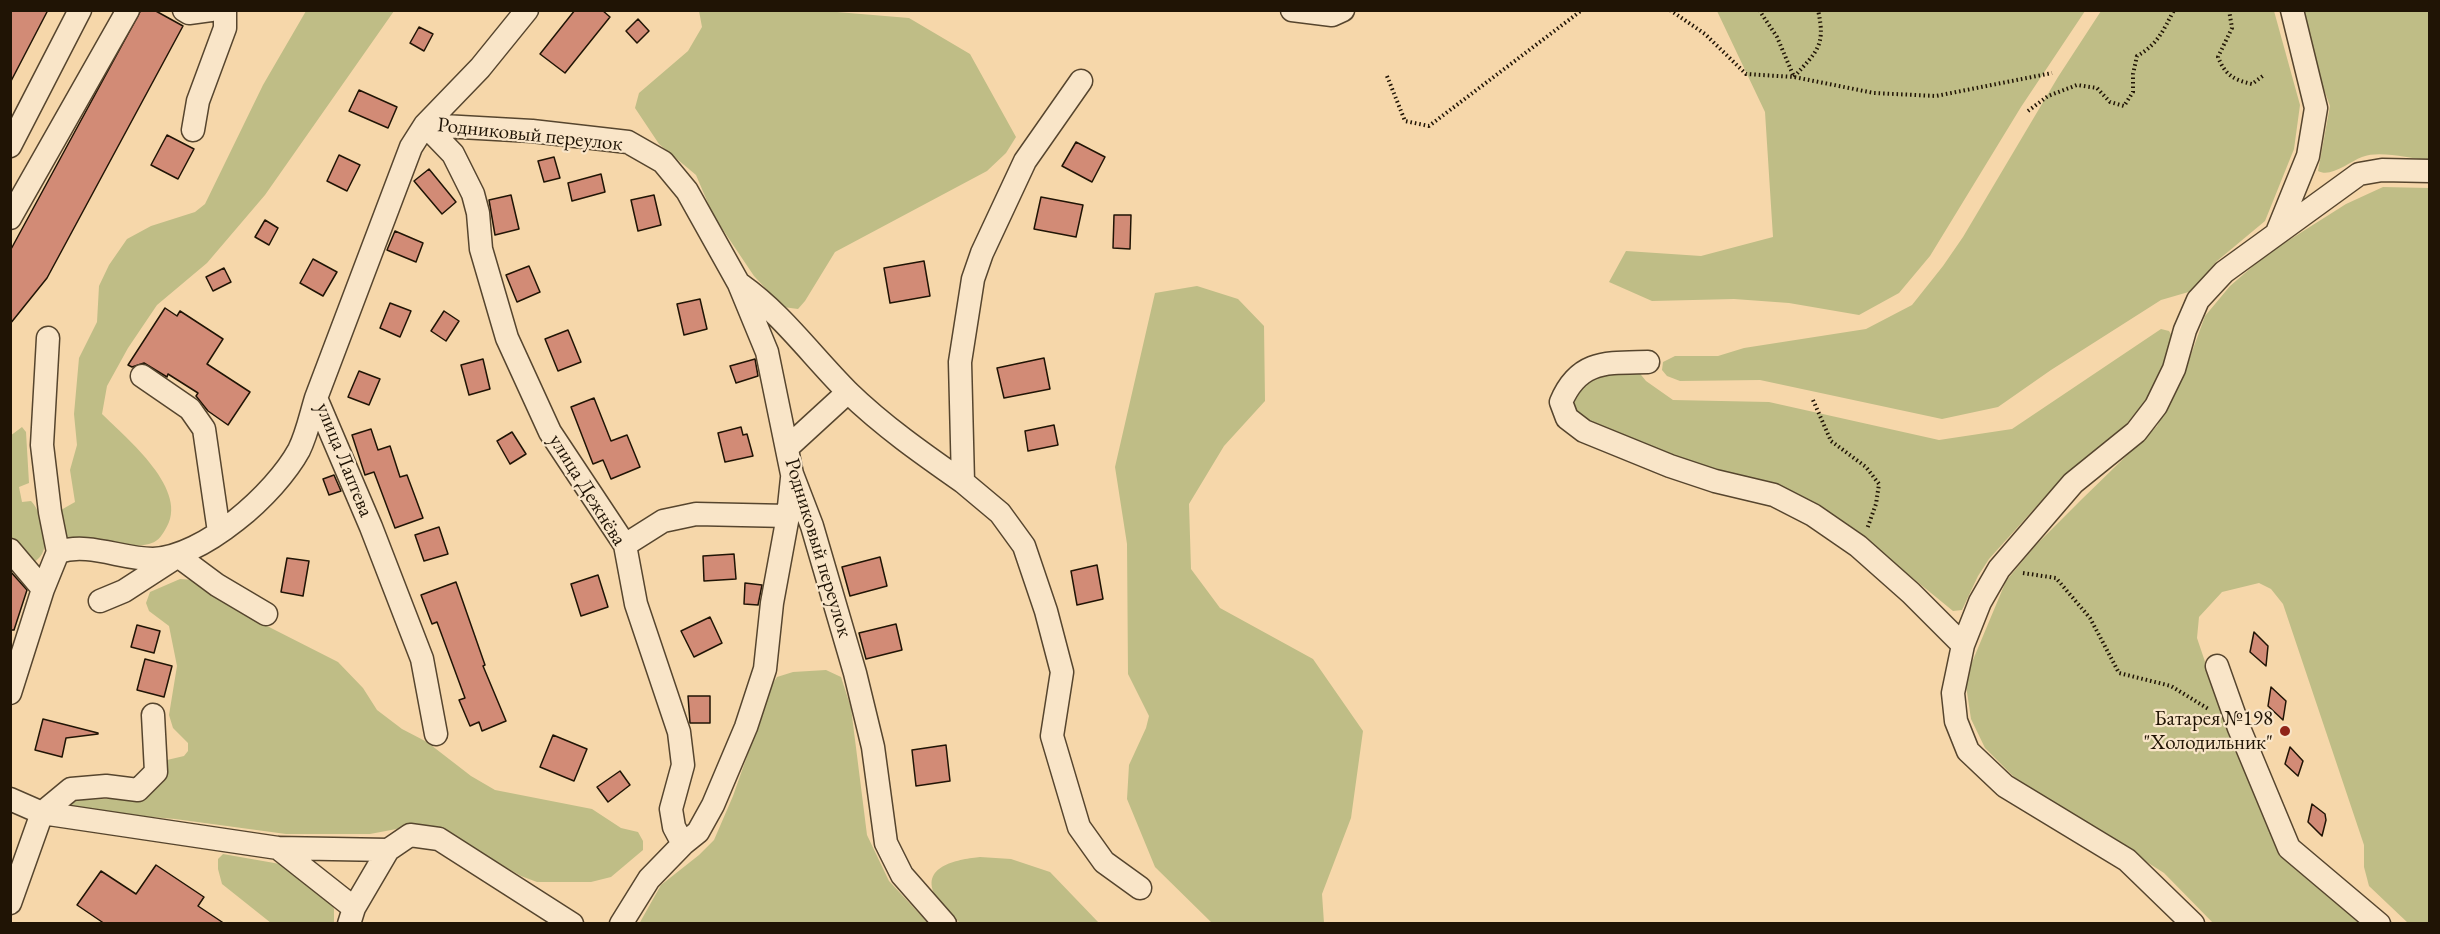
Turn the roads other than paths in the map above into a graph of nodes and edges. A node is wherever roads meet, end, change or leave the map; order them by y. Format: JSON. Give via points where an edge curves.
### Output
{"nodes":[{"id":1,"x":80,"y":10,"type":"edge"},
{"id":2,"x":128,"y":10,"type":"edge"},
{"id":3,"x":184,"y":10,"type":"edge"},
{"id":4,"x":211,"y":10,"type":"edge"},
{"id":5,"x":225,"y":10,"type":"edge"},
{"id":6,"x":526,"y":10,"type":"edge"},
{"id":7,"x":1292,"y":10,"type":"edge"},
{"id":8,"x":1343,"y":10,"type":"edge"},
{"id":9,"x":2292,"y":10,"type":"edge"},
{"id":10,"x":1082,"y":81,"type":"dead end"},
{"id":11,"x":425,"y":125,"type":"junction"},
{"id":12,"x":193,"y":130,"type":"dead end"},
{"id":13,"x":10,"y":146,"type":"edge"},
{"id":14,"x":2430,"y":171,"type":"edge"},
{"id":15,"x":10,"y":218,"type":"edge"},
{"id":16,"x":2278,"y":230,"type":"junction"},
{"id":17,"x":739,"y":284,"type":"junction"},
{"id":18,"x":48,"y":338,"type":"dead end"},
{"id":19,"x":1648,"y":363,"type":"dead end"},
{"id":20,"x":142,"y":376,"type":"dead end"},
{"id":21,"x":848,"y":392,"type":"junction"},
{"id":22,"x":316,"y":398,"type":"junction"},
{"id":23,"x":788,"y":447,"type":"junction"},
{"id":24,"x":792,"y":474,"type":"junction"},
{"id":25,"x":963,"y":482,"type":"junction"},
{"id":26,"x":788,"y":516,"type":"junction"},
{"id":27,"x":219,"y":532,"type":"junction"},
{"id":28,"x":625,"y":545,"type":"junction"},
{"id":29,"x":10,"y":549,"type":"edge"},
{"id":30,"x":58,"y":552,"type":"junction"},
{"id":31,"x":178,"y":555,"type":"junction"},
{"id":32,"x":43,"y":589,"type":"junction"},
{"id":33,"x":100,"y":601,"type":"dead end"},
{"id":34,"x":266,"y":614,"type":"dead end"},
{"id":35,"x":1963,"y":645,"type":"junction"},
{"id":36,"x":2217,"y":666,"type":"dead end"},
{"id":37,"x":10,"y":693,"type":"edge"},
{"id":38,"x":153,"y":715,"type":"dead end"},
{"id":39,"x":436,"y":734,"type":"dead end"},
{"id":40,"x":10,"y":800,"type":"edge"},
{"id":41,"x":42,"y":813,"type":"junction"},
{"id":42,"x":682,"y":844,"type":"junction"},
{"id":43,"x":278,"y":848,"type":"junction"},
{"id":44,"x":388,"y":850,"type":"junction"},
{"id":45,"x":1140,"y":888,"type":"dead end"},
{"id":46,"x":10,"y":903,"type":"edge"},
{"id":47,"x":351,"y":916,"type":"edge"},
{"id":48,"x":572,"y":924,"type":"edge"},
{"id":49,"x":621,"y":924,"type":"edge"},
{"id":50,"x":945,"y":924,"type":"edge"},
{"id":51,"x":2193,"y":924,"type":"edge"},
{"id":52,"x":2379,"y":924,"type":"edge"}],
"edges":[{"from":1,"to":13,"type":"street"},
{"from":2,"to":15,"type":"street"},
{"from":3,"to":4,"type":"street"},
{"from":5,"to":12,"type":"street","via":[[225,28],[201,91]]},
{"from":6,"to":11,"type":"street","name":"улица Лаптева","via":[[480,68]]},
{"from":7,"to":8,"type":"street","via":[[1332,15]]},
{"from":9,"to":16,"type":"street","via":[[2316,108],[2308,156]]},
{"from":10,"to":25,"type":"street","via":[[1025,160],[973,279],[960,362]]},
{"from":11,"to":17,"type":"street","name":"Родниковый переулок","via":[[628,142],[663,162],[687,191]]},
{"from":11,"to":22,"type":"street","name":"улица Лаптева","via":[[404,161]]},
{"from":11,"to":28,"type":"street","name":"улица Дежнёва","via":[[453,154],[473,194],[481,249],[507,338],[549,432]]},
{"from":14,"to":16,"type":"street","via":[[2382,170],[2359,174]]},
{"from":16,"to":35,"type":"street","via":[[2224,272],[2198,300],[2174,369],[2156,406],[2136,432],[2073,483],[1999,569],[1980,602]]},
{"from":17,"to":21,"type":"street","via":[[761,299]]},
{"from":17,"to":23,"type":"street","name":"Родниковый переулок","via":[[767,352]]},
{"from":18,"to":30,"type":"street","via":[[42,445]]},
{"from":19,"to":35,"type":"street","via":[[1604,363],[1580,372],[1568,385],[1561,402],[1567,418],[1584,430],[1670,466],[1774,495],[1813,515],[1858,546]]},
{"from":20,"to":27,"type":"street","via":[[190,409],[204,429]]},
{"from":21,"to":23,"type":"street"},
{"from":21,"to":25,"type":"street","via":[[890,430]]},
{"from":22,"to":27,"type":"street","via":[[299,449],[274,484]]},
{"from":22,"to":39,"type":"street","name":"улица Лаптева","via":[[422,659]]},
{"from":23,"to":24,"type":"street","name":"Родниковый переулок"},
{"from":24,"to":26,"type":"street"},
{"from":24,"to":50,"type":"street","name":"Родниковый переулок","via":[[812,526],[855,673],[873,747],[886,843],[902,875]]},
{"from":25,"to":45,"type":"street","via":[[1000,513],[1024,546],[1046,611],[1062,672],[1052,736],[1078,827],[1104,862]]},
{"from":26,"to":28,"type":"street","via":[[696,514],[663,521]]},
{"from":26,"to":42,"type":"street","via":[[765,669],[713,806],[698,832]]},
{"from":27,"to":31,"type":"street"},
{"from":28,"to":42,"type":"street","name":"улица Дежнёва","via":[[636,604],[679,732],[683,765],[671,809]]},
{"from":29,"to":32,"type":"street"},
{"from":30,"to":31,"type":"street","via":[[72,548],[152,559]]},
{"from":30,"to":32,"type":"street"},
{"from":31,"to":33,"type":"street","via":[[124,591]]},
{"from":31,"to":34,"type":"street","via":[[217,585]]},
{"from":32,"to":37,"type":"street"},
{"from":35,"to":51,"type":"street","via":[[1953,693],[1956,722],[1968,751],[2005,786],[2127,860]]},
{"from":36,"to":52,"type":"street","via":[[2289,848]]},
{"from":38,"to":41,"type":"street","via":[[156,772],[138,790],[106,786],[71,789]]},
{"from":40,"to":41,"type":"street"},
{"from":41,"to":43,"type":"street"},
{"from":41,"to":46,"type":"street"},
{"from":42,"to":49,"type":"street","via":[[649,879]]},
{"from":43,"to":44,"type":"street"},
{"from":43,"to":47,"type":"street"},
{"from":44,"to":47,"type":"street"},
{"from":44,"to":48,"type":"street","via":[[410,835],[439,839]]}]}
